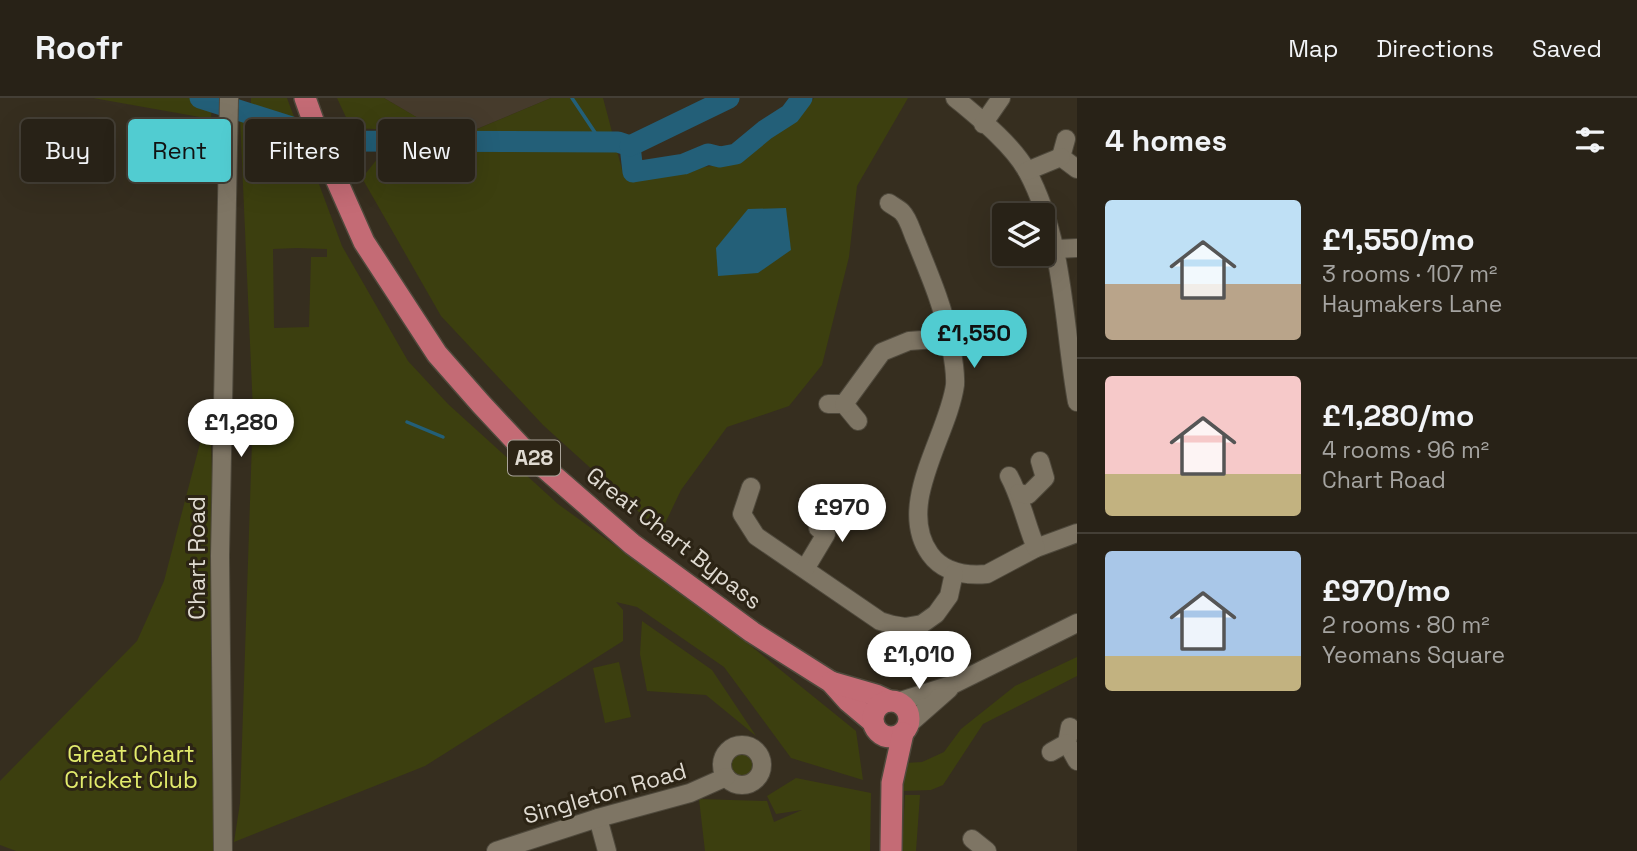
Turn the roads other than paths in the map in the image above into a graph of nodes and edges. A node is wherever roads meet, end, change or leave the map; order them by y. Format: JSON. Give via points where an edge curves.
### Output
{"nodes":[{"id":1,"x":229,"y":98,"type":"edge"},
{"id":2,"x":956,"y":98,"type":"edge"},
{"id":3,"x":1001,"y":98,"type":"edge"},
{"id":4,"x":307,"y":105,"type":"edge"},
{"id":5,"x":983,"y":124,"type":"junction"},
{"id":6,"x":1066,"y":139,"type":"dead end"},
{"id":7,"x":1061,"y":157,"type":"junction"},
{"id":8,"x":1077,"y":169,"type":"edge"},
{"id":9,"x":1027,"y":171,"type":"junction"},
{"id":10,"x":889,"y":203,"type":"dead end"},
{"id":11,"x":1077,"y":248,"type":"edge"},
{"id":12,"x":1057,"y":249,"type":"junction"},
{"id":13,"x":949,"y":338,"type":"junction"},
{"id":14,"x":1077,"y":402,"type":"edge"},
{"id":15,"x":858,"y":421,"type":"dead end"},
{"id":16,"x":1040,"y":461,"type":"dead end"},
{"id":17,"x":1009,"y":476,"type":"dead end"},
{"id":18,"x":751,"y":486,"type":"dead end"},
{"id":19,"x":1018,"y":493,"type":"junction"},
{"id":20,"x":818,"y":528,"type":"dead end"},
{"id":21,"x":1077,"y":533,"type":"edge"},
{"id":22,"x":1036,"y":548,"type":"junction"},
{"id":23,"x":805,"y":569,"type":"junction"},
{"id":24,"x":954,"y":573,"type":"junction"},
{"id":25,"x":1077,"y":623,"type":"edge"},
{"id":26,"x":831,"y":682,"type":"junction"},
{"id":27,"x":954,"y":684,"type":"junction"},
{"id":28,"x":893,"y":702,"type":"junction"},
{"id":29,"x":874,"y":725,"type":"junction"},
{"id":30,"x":906,"y":729,"type":"junction"},
{"id":31,"x":1063,"y":741,"type":"dead end"},
{"id":32,"x":1077,"y":761,"type":"edge"},
{"id":33,"x":726,"y":777,"type":"dead end"},
{"id":34,"x":892,"y":783,"type":"junction"},
{"id":35,"x":598,"y":818,"type":"junction"},
{"id":36,"x":972,"y":839,"type":"dead end"},
{"id":37,"x":223,"y":851,"type":"edge"},
{"id":38,"x":496,"y":851,"type":"edge"},
{"id":39,"x":607,"y":851,"type":"edge"},
{"id":40,"x":891,"y":851,"type":"edge"},
{"id":41,"x":987,"y":851,"type":"edge"}],
"edges":[{"from":1,"to":37,"type":"street","name":"Chart Road","via":[[220,556]]},
{"from":2,"to":5,"type":"street"},
{"from":3,"to":5,"type":"street"},
{"from":4,"to":26,"type":"main road","name":"Great Chart Bypass","number":"A28","via":[[364,242],[437,354],[498,422],[632,544],[752,632]]},
{"from":5,"to":9,"type":"street"},
{"from":6,"to":7,"type":"street"},
{"from":7,"to":8,"type":"street"},
{"from":7,"to":9,"type":"street"},
{"from":9,"to":12,"type":"street"},
{"from":10,"to":13,"type":"street","via":[[904,214],[935,284]]},
{"from":11,"to":12,"type":"street"},
{"from":12,"to":14,"type":"street"},
{"from":13,"to":15,"type":"street","via":[[909,341],[882,352],[836,404]]},
{"from":13,"to":24,"type":"street","via":[[955,384],[919,502],[918,525],[923,545],[935,561]]},
{"from":16,"to":19,"type":"street","via":[[1045,478],[1028,495]]},
{"from":17,"to":19,"type":"street"},
{"from":18,"to":23,"type":"street","via":[[735,517]]},
{"from":19,"to":22,"type":"street"},
{"from":20,"to":23,"type":"street","via":[[826,534]]},
{"from":21,"to":22,"type":"street"},
{"from":22,"to":24,"type":"street","via":[[987,574]]},
{"from":23,"to":24,"type":"street","via":[[880,621],[905,627],[922,624],[936,614],[949,596]]},
{"from":25,"to":27,"type":"street"},
{"from":26,"to":28,"type":"main road","name":"Great Chart Bypass","number":"A28"},
{"from":26,"to":29,"type":"main road","name":"Great Chart Bypass","number":"A28"},
{"from":27,"to":28,"type":"street"},
{"from":27,"to":30,"type":"street"},
{"from":28,"to":29,"type":"main road","via":[[879,706]]},
{"from":28,"to":30,"type":"main road","via":[[906,709]]},
{"from":29,"to":30,"type":"main road","via":[[889,737]]},
{"from":29,"to":34,"type":"main road"},
{"from":30,"to":34,"type":"main road"},
{"from":31,"to":32,"type":"street"},
{"from":33,"to":35,"type":"street","name":"Singleton Road","via":[[703,789]]},
{"from":34,"to":40,"type":"main road"},
{"from":35,"to":38,"type":"street","name":"Singleton Road"},
{"from":35,"to":39,"type":"street"},
{"from":36,"to":41,"type":"street"}]}
